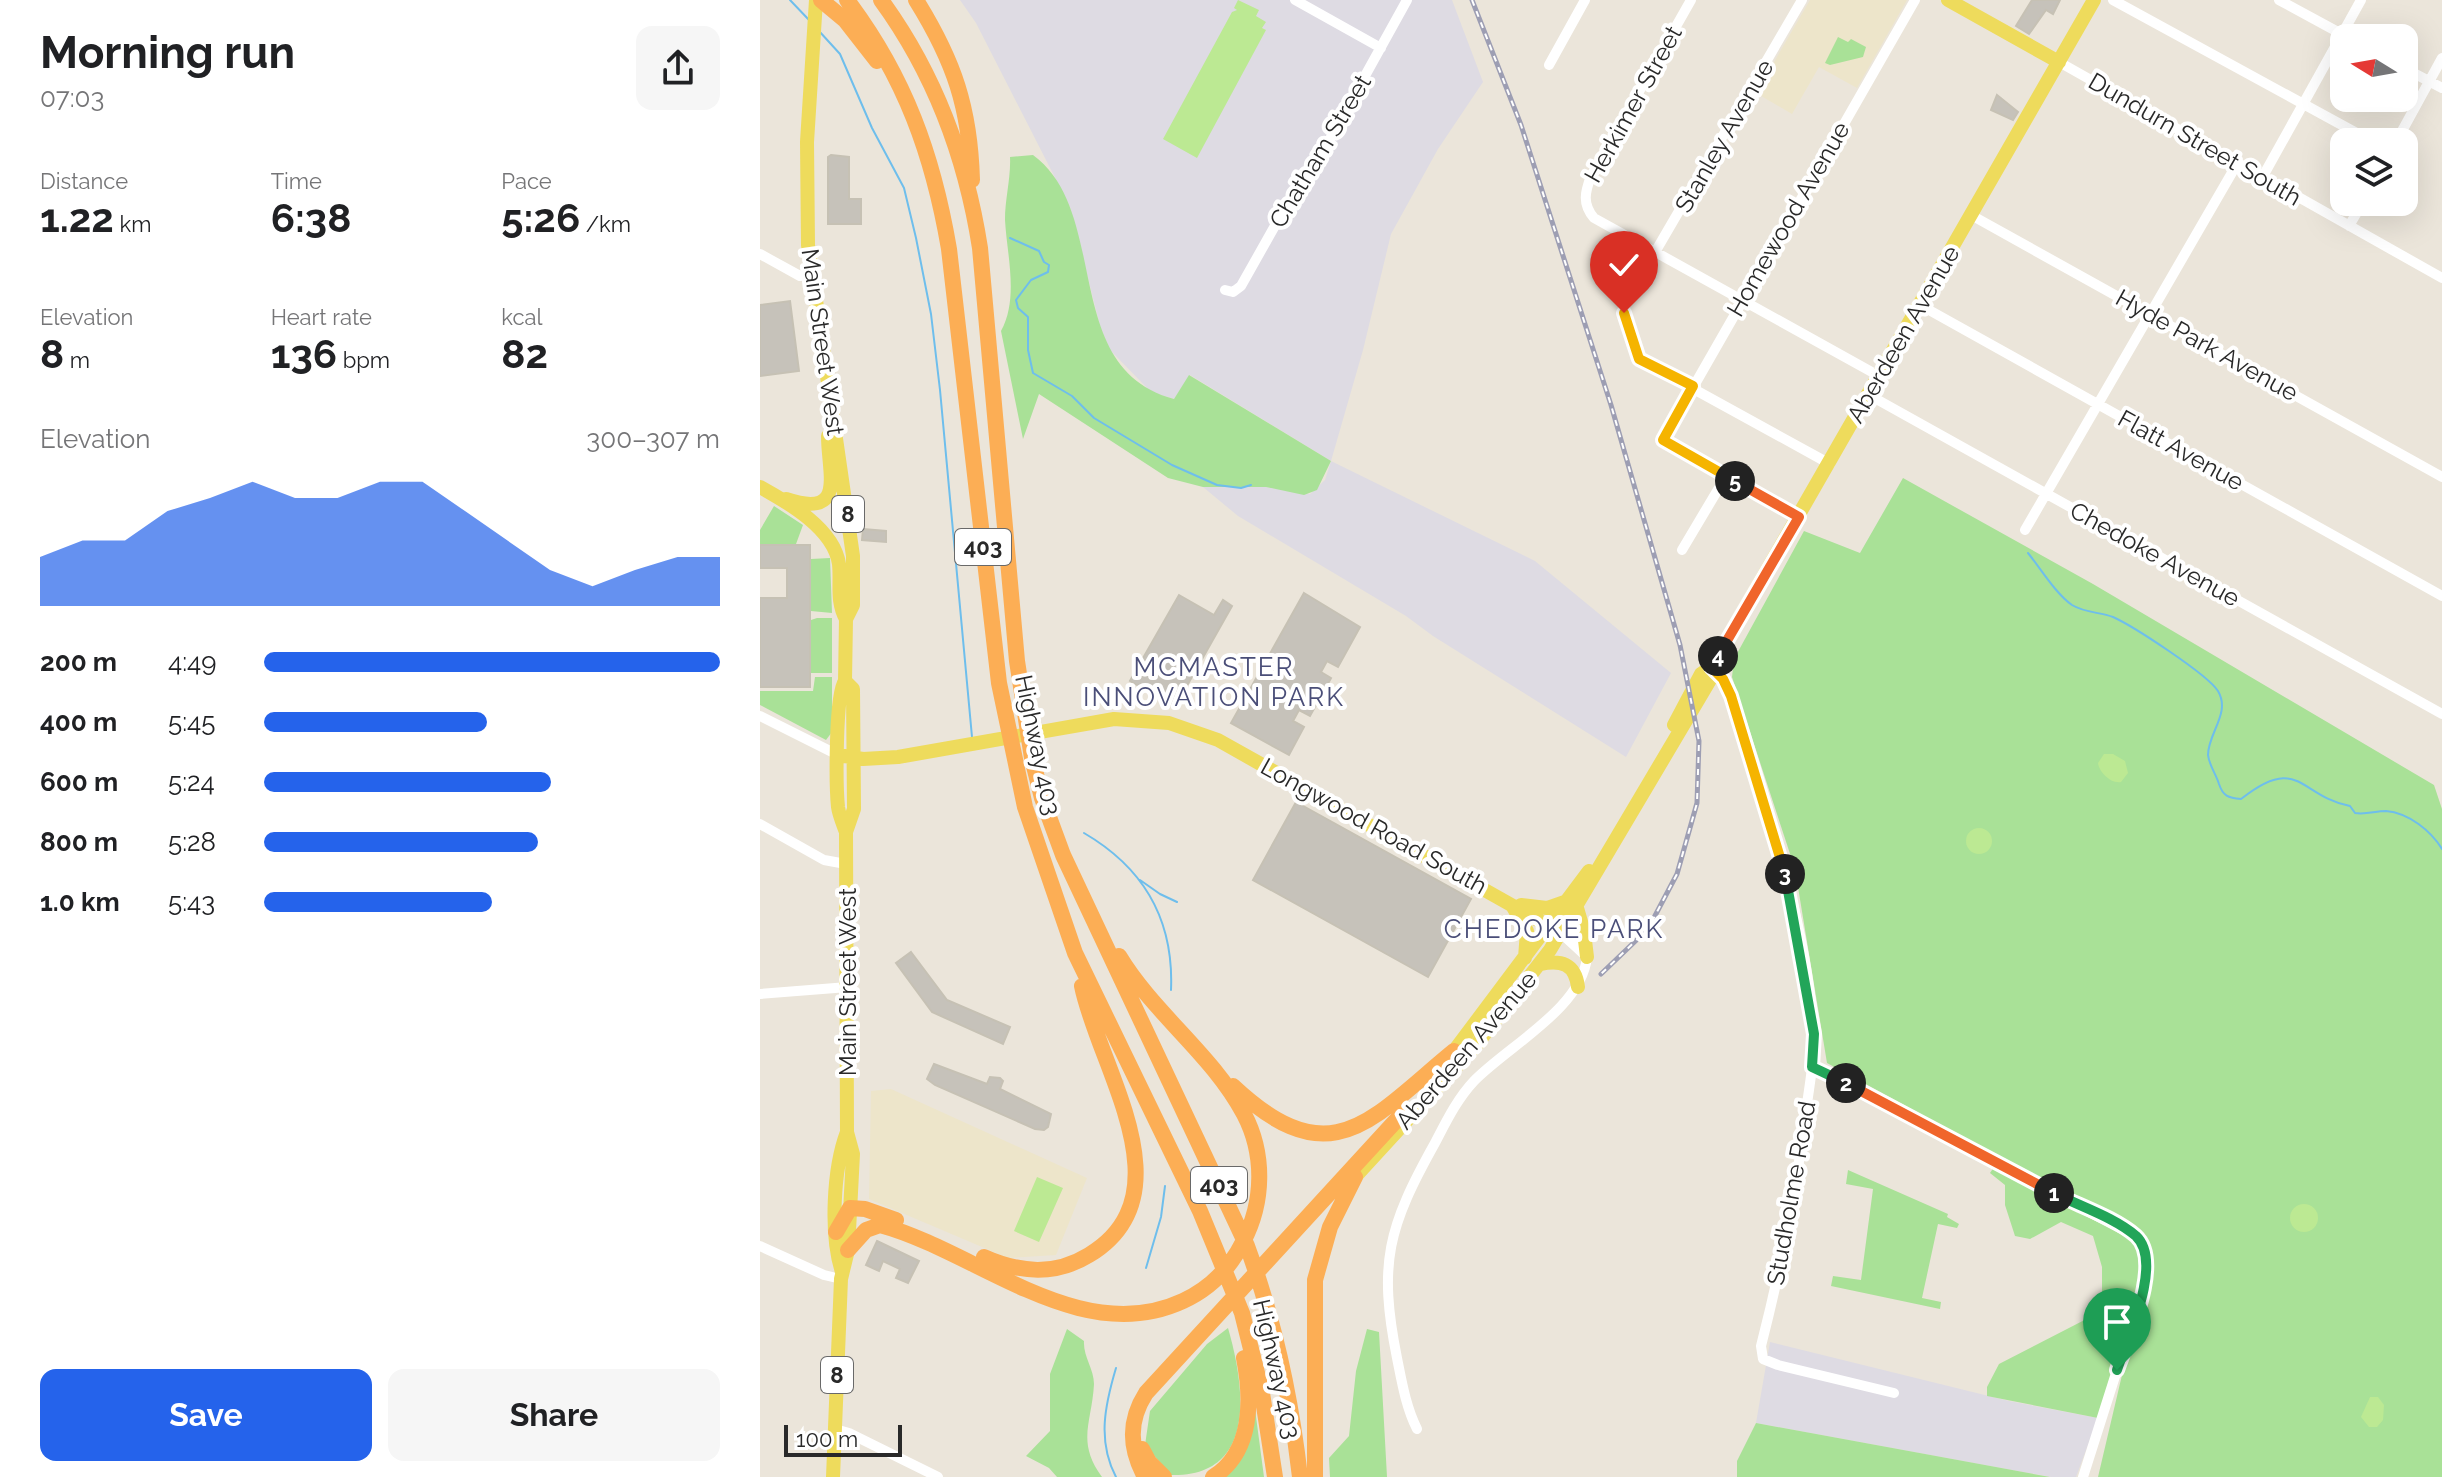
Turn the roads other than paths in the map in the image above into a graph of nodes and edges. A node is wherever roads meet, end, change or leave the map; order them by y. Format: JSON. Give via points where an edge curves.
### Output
{"nodes":[{"id":1,"x":819,"y":0,"type":"edge"},
{"id":2,"x":847,"y":0,"type":"edge"},
{"id":3,"x":881,"y":0,"type":"edge"},
{"id":4,"x":916,"y":0,"type":"edge"},
{"id":5,"x":1295,"y":0,"type":"edge"},
{"id":6,"x":1407,"y":0,"type":"edge"},
{"id":7,"x":1585,"y":0,"type":"edge"},
{"id":8,"x":1691,"y":0,"type":"edge"},
{"id":9,"x":1802,"y":0,"type":"edge"},
{"id":10,"x":1915,"y":0,"type":"edge"},
{"id":11,"x":2094,"y":0,"type":"edge"},
{"id":12,"x":2113,"y":0,"type":"edge"},
{"id":13,"x":2279,"y":0,"type":"edge"},
{"id":14,"x":2361,"y":0,"type":"edge"},
{"id":15,"x":1956,"y":2,"type":"edge"},
{"id":16,"x":2350,"y":24,"type":"edge"},
{"id":17,"x":2330,"y":28,"type":"edge"},
{"id":18,"x":1381,"y":48,"type":"junction"},
{"id":19,"x":2442,"y":58,"type":"edge"},
{"id":20,"x":2330,"y":61,"type":"edge"},
{"id":21,"x":2059,"y":62,"type":"junction"},
{"id":22,"x":1549,"y":65,"type":"dead end"},
{"id":23,"x":2418,"y":76,"type":"edge"},
{"id":24,"x":2429,"y":82,"type":"junction"},
{"id":25,"x":2442,"y":88,"type":"edge"},
{"id":26,"x":2303,"y":105,"type":"junction"},
{"id":27,"x":2347,"y":128,"type":"edge"},
{"id":28,"x":2404,"y":128,"type":"edge"},
{"id":29,"x":921,"y":135,"type":"junction"},
{"id":30,"x":2237,"y":164,"type":"junction"},
{"id":31,"x":2262,"y":178,"type":"junction"},
{"id":32,"x":973,"y":206,"type":"junction"},
{"id":33,"x":1971,"y":215,"type":"junction"},
{"id":34,"x":2355,"y":216,"type":"edge"},
{"id":35,"x":2349,"y":226,"type":"junction"},
{"id":36,"x":1656,"y":253,"type":"junction"},
{"id":37,"x":760,"y":254,"type":"edge"},
{"id":38,"x":811,"y":275,"type":"junction"},
{"id":39,"x":2442,"y":278,"type":"edge"},
{"id":40,"x":1225,"y":290,"type":"dead end"},
{"id":41,"x":1742,"y":300,"type":"junction"},
{"id":42,"x":1920,"y":305,"type":"junction"},
{"id":43,"x":2152,"y":314,"type":"junction"},
{"id":44,"x":1879,"y":376,"type":"junction"},
{"id":45,"x":1693,"y":386,"type":"junction"},
{"id":46,"x":1869,"y":395,"type":"junction"},
{"id":47,"x":2099,"y":404,"type":"junction"},
{"id":48,"x":832,"y":409,"type":"junction"},
{"id":49,"x":1830,"y":464,"type":"junction"},
{"id":50,"x":1726,"y":476,"type":"junction"},
{"id":51,"x":2442,"y":477,"type":"edge"},
{"id":52,"x":760,"y":487,"type":"edge"},
{"id":53,"x":2046,"y":493,"type":"junction"},
{"id":54,"x":774,"y":495,"type":"junction"},
{"id":55,"x":1799,"y":517,"type":"junction"},
{"id":56,"x":2025,"y":530,"type":"dead end"},
{"id":57,"x":1682,"y":550,"type":"dead end"},
{"id":58,"x":2442,"y":596,"type":"edge"},
{"id":59,"x":846,"y":619,"type":"junction"},
{"id":60,"x":1711,"y":667,"type":"junction"},
{"id":61,"x":2442,"y":714,"type":"edge"},
{"id":62,"x":760,"y":716,"type":"edge"},
{"id":63,"x":846,"y":756,"type":"junction"},
{"id":64,"x":760,"y":824,"type":"edge"},
{"id":65,"x":846,"y":864,"type":"junction"},
{"id":66,"x":1511,"y":903,"type":"junction"},
{"id":67,"x":1572,"y":904,"type":"junction"},
{"id":68,"x":1088,"y":910,"type":"junction"},
{"id":69,"x":1556,"y":929,"type":"junction"},
{"id":70,"x":1075,"y":953,"type":"junction"},
{"id":71,"x":1587,"y":957,"type":"junction"},
{"id":72,"x":1540,"y":964,"type":"junction"},
{"id":73,"x":1521,"y":965,"type":"junction"},
{"id":74,"x":848,"y":987,"type":"junction"},
{"id":75,"x":1578,"y":987,"type":"junction"},
{"id":76,"x":760,"y":994,"type":"edge"},
{"id":77,"x":1454,"y":1051,"type":"junction"},
{"id":78,"x":1812,"y":1067,"type":"junction"},
{"id":79,"x":1220,"y":1078,"type":"junction"},
{"id":80,"x":1402,"y":1114,"type":"joint"},
{"id":81,"x":847,"y":1132,"type":"junction"},
{"id":82,"x":1355,"y":1177,"type":"junction"},
{"id":83,"x":850,"y":1208,"type":"junction"},
{"id":84,"x":1200,"y":1211,"type":"junction"},
{"id":85,"x":836,"y":1232,"type":"junction"},
{"id":86,"x":760,"y":1246,"type":"edge"},
{"id":87,"x":848,"y":1250,"type":"junction"},
{"id":88,"x":1278,"y":1254,"type":"junction"},
{"id":89,"x":842,"y":1276,"type":"junction"},
{"id":90,"x":1210,"y":1326,"type":"junction"},
{"id":91,"x":1894,"y":1393,"type":"dead end"},
{"id":92,"x":835,"y":1429,"type":"junction"},
{"id":93,"x":1417,"y":1429,"type":"dead end"},
{"id":94,"x":833,"y":1477,"type":"edge"},
{"id":95,"x":938,"y":1477,"type":"edge"},
{"id":96,"x":1145,"y":1477,"type":"edge"},
{"id":97,"x":1164,"y":1477,"type":"edge"},
{"id":98,"x":1213,"y":1477,"type":"edge"},
{"id":99,"x":1275,"y":1477,"type":"edge"},
{"id":100,"x":1300,"y":1477,"type":"edge"},
{"id":101,"x":1315,"y":1477,"type":"edge"},
{"id":102,"x":2083,"y":1477,"type":"edge"}],
"edges":[{"from":1,"to":29,"type":"highway","via":[[870,50]]},
{"from":1,"to":38,"type":"main road","name":"Main Street West","number":"8","via":[[807,142]]},
{"from":2,"to":29,"type":"highway","name":"Highway 403","number":"403","via":[[900,81]]},
{"from":3,"to":32,"type":"highway","name":"Highway 403","number":"403","via":[[933,85]]},
{"from":4,"to":32,"type":"highway","via":[[939,36],[961,91]]},
{"from":5,"to":18,"type":"street"},
{"from":6,"to":18,"type":"street","name":"Chatham Street"},
{"from":7,"to":22,"type":"street"},
{"from":8,"to":36,"type":"street","name":"Herkimer Street","via":[[1585,190],[1587,210],[1594,218]]},
{"from":9,"to":36,"type":"street","name":"Stanley Avenue"},
{"from":10,"to":41,"type":"street","name":"Homewood Avenue"},
{"from":11,"to":21,"type":"main road","name":"Aberdeen Avenue"},
{"from":12,"to":26,"type":"street"},
{"from":13,"to":17,"type":"street"},
{"from":14,"to":16,"type":"street"},
{"from":15,"to":21,"type":"main road","name":"Dundurn Street South"},
{"from":18,"to":40,"type":"street","name":"Chatham Street","via":[[1241,286]]},
{"from":19,"to":24,"type":"street"},
{"from":20,"to":26,"type":"street"},
{"from":21,"to":30,"type":"street","name":"Dundurn Street South"},
{"from":21,"to":33,"type":"main road","name":"Aberdeen Avenue"},
{"from":23,"to":24,"type":"street"},
{"from":24,"to":25,"type":"street"},
{"from":24,"to":28,"type":"street"},
{"from":26,"to":27,"type":"street"},
{"from":26,"to":31,"type":"street"},
{"from":29,"to":70,"type":"highway","name":"Highway 403","number":"403","via":[[949,249],[1010,746],[1034,839]]},
{"from":30,"to":31,"type":"street","name":"Dundurn Street South"},
{"from":30,"to":43,"type":"street"},
{"from":31,"to":35,"type":"street","name":"Dundurn Street South"},
{"from":32,"to":68,"type":"highway","name":"Highway 403","number":"403","via":[[1024,717],[1042,798]]},
{"from":33,"to":42,"type":"main road","name":"Aberdeen Avenue"},
{"from":33,"to":43,"type":"street","name":"Hyde Park Avenue"},
{"from":34,"to":35,"type":"street"},
{"from":35,"to":39,"type":"street","name":"Dundurn Street South"},
{"from":36,"to":41,"type":"street"},
{"from":36,"to":45,"type":"street","name":"Stanley Avenue","via":[[1624,308],[1639,359]]},
{"from":37,"to":38,"type":"street","via":[[800,276]]},
{"from":38,"to":48,"type":"main road","name":"Main Street West","number":"8"},
{"from":41,"to":44,"type":"street"},
{"from":41,"to":45,"type":"street","name":"Homewood Avenue"},
{"from":42,"to":44,"type":"main road","name":"Aberdeen Avenue"},
{"from":42,"to":47,"type":"street","name":"Flatt Avenue"},
{"from":43,"to":47,"type":"street"},
{"from":43,"to":51,"type":"street","name":"Hyde Park Avenue"},
{"from":44,"to":46,"type":"main road","name":"Aberdeen Avenue"},
{"from":45,"to":49,"type":"street"},
{"from":45,"to":50,"type":"street","name":"Homewood Avenue","via":[[1663,440]]},
{"from":46,"to":49,"type":"main road","name":"Aberdeen Avenue"},
{"from":46,"to":53,"type":"street","name":"Chedoke Avenue"},
{"from":47,"to":53,"type":"street"},
{"from":47,"to":58,"type":"street","name":"Flatt Avenue"},
{"from":48,"to":54,"type":"main road","via":[[829,494],[822,502],[806,505]]},
{"from":48,"to":59,"type":"main road","name":"Main Street West","number":"8","via":[[853,545],[853,605]]},
{"from":49,"to":55,"type":"main road","name":"Aberdeen Avenue"},
{"from":50,"to":55,"type":"street"},
{"from":50,"to":57,"type":"street"},
{"from":52,"to":54,"type":"main road"},
{"from":53,"to":56,"type":"street"},
{"from":53,"to":61,"type":"street","name":"Chedoke Avenue"},
{"from":54,"to":59,"type":"main road","via":[[830,539],[838,558],[839,606]]},
{"from":55,"to":60,"type":"main road","name":"Aberdeen Avenue"},
{"from":59,"to":63,"type":"main road","name":"Main Street West","number":"8","via":[[845,681],[853,689]]},
{"from":60,"to":67,"type":"main road","name":"Aberdeen Avenue","via":[[1701,674]]},
{"from":60,"to":78,"type":"street","name":"Studholme Road","via":[[1731,696],[1789,888],[1812,1020]]},
{"from":62,"to":63,"type":"street","name":"Longwood Road South"},
{"from":63,"to":65,"type":"main road","name":"Main Street West","number":"8","via":[[854,809],[846,832]]},
{"from":63,"to":66,"type":"main road","name":"Longwood Road South","via":[[898,757],[1129,719],[1169,723],[1199,731]]},
{"from":64,"to":65,"type":"street","via":[[824,860]]},
{"from":65,"to":74,"type":"main road","name":"Main Street West","number":"8"},
{"from":66,"to":67,"type":"main road","via":[[1547,908]]},
{"from":66,"to":69,"type":"main road","name":"Longwood Road South"},
{"from":66,"to":73,"type":"main road","via":[[1527,931]]},
{"from":67,"to":69,"type":"main road","name":"Aberdeen Avenue"},
{"from":67,"to":71,"type":"main road"},
{"from":68,"to":79,"type":"highway","via":[[1147,995]]},
{"from":68,"to":100,"type":"highway","name":"Highway 403","number":"403","via":[[1247,1246],[1280,1353]]},
{"from":69,"to":71,"type":"street","name":"Longwood Road South"},
{"from":69,"to":72,"type":"main road","name":"Aberdeen Avenue"},
{"from":69,"to":73,"type":"main road","name":"Aberdeen Avenue"},
{"from":70,"to":83,"type":"highway","via":[[1136,1156],[1131,1203],[1116,1231],[1079,1261],[1030,1271],[996,1263],[900,1221]]},
{"from":70,"to":84,"type":"highway","name":"Highway 403","number":"403"},
{"from":71,"to":75,"type":"street"},
{"from":72,"to":75,"type":"main road","via":[[1567,964]]},
{"from":72,"to":82,"type":"main road","name":"Aberdeen Avenue","via":[[1477,1044]]},
{"from":73,"to":77,"type":"main road","name":"Aberdeen Avenue"},
{"from":74,"to":76,"type":"street"},
{"from":74,"to":81,"type":"main road","name":"Main Street West","number":"8"},
{"from":75,"to":93,"type":"street","via":[[1466,1091],[1399,1214],[1388,1249],[1388,1312],[1405,1398]]},
{"from":77,"to":79,"type":"highway","via":[[1376,1117],[1338,1132],[1284,1124]]},
{"from":77,"to":80,"type":"main road","name":"Aberdeen Avenue"},
{"from":78,"to":91,"type":"street","name":"Studholme Road","via":[[1789,1234],[1761,1346],[1763,1359]]},
{"from":78,"to":102,"type":"street","via":[[2137,1237],[2145,1252],[2145,1282]]},
{"from":79,"to":87,"type":"highway","via":[[1254,1136],[1259,1190],[1236,1256],[1194,1296],[1155,1311],[1105,1315],[1068,1305],[880,1225],[866,1230]]},
{"from":80,"to":88,"type":"highway"},
{"from":81,"to":83,"type":"main road","name":"Main Street West","number":"8","via":[[853,1154]]},
{"from":81,"to":85,"type":"main road","name":"Main Street West","number":"8","via":[[839,1153]]},
{"from":82,"to":88,"type":"highway"},
{"from":82,"to":101,"type":"highway","via":[[1330,1227],[1315,1280]]},
{"from":83,"to":85,"type":"highway"},
{"from":83,"to":87,"type":"main road","name":"Main Street West","number":"8"},
{"from":84,"to":98,"type":"highway","via":[[1241,1342],[1248,1387],[1249,1408],[1239,1448]]},
{"from":84,"to":99,"type":"highway","name":"Highway 403","number":"403","via":[[1242,1313]]},
{"from":85,"to":89,"type":"main road","name":"Main Street West","number":"8"},
{"from":86,"to":89,"type":"street","via":[[824,1275]]},
{"from":87,"to":89,"type":"main road","name":"Main Street West","number":"8"},
{"from":88,"to":90,"type":"highway"},
{"from":89,"to":92,"type":"main road","name":"Main Street West","number":"8"},
{"from":90,"to":96,"type":"highway","via":[[1154,1380],[1139,1403],[1132,1443]]},
{"from":90,"to":97,"type":"highway","via":[[1161,1386],[1140,1424],[1142,1450]]},
{"from":92,"to":94,"type":"main road","name":"Main Street West","number":"8"},
{"from":92,"to":95,"type":"street"}]}
